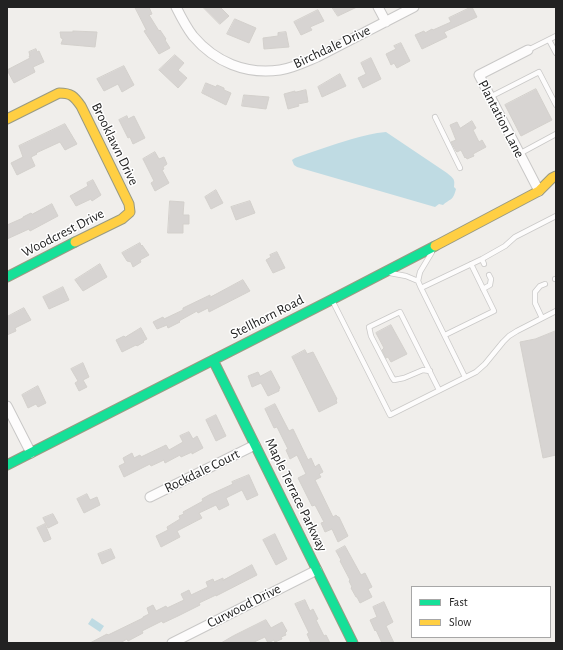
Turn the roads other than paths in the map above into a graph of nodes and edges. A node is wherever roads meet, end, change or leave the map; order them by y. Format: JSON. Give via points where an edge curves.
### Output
{"nodes":[{"id":1,"x":176,"y":7,"type":"edge"},
{"id":2,"x":378,"y":7,"type":"edge"},
{"id":3,"x":414,"y":7,"type":"edge"},
{"id":4,"x":386,"y":22,"type":"junction"},
{"id":5,"x":556,"y":36,"type":"edge"},
{"id":6,"x":549,"y":40,"type":"junction"},
{"id":7,"x":528,"y":50,"type":"joint"},
{"id":8,"x":556,"y":54,"type":"edge"},
{"id":9,"x":490,"y":96,"type":"junction"},
{"id":10,"x":556,"y":105,"type":"edge"},
{"id":11,"x":435,"y":117,"type":"dead end"},
{"id":12,"x":7,"y":119,"type":"edge"},
{"id":13,"x":556,"y":134,"type":"edge"},
{"id":14,"x":519,"y":154,"type":"junction"},
{"id":15,"x":460,"y":168,"type":"dead end"},
{"id":16,"x":556,"y":176,"type":"edge"},
{"id":17,"x":550,"y":190,"type":"dead end"},
{"id":18,"x":539,"y":191,"type":"junction"},
{"id":19,"x":130,"y":212,"type":"joint"},
{"id":20,"x":556,"y":216,"type":"edge"},
{"id":21,"x":437,"y":244,"type":"junction"},
{"id":22,"x":482,"y":259,"type":"junction"},
{"id":23,"x":471,"y":264,"type":"junction"},
{"id":24,"x":484,"y":264,"type":"dead end"},
{"id":25,"x":384,"y":272,"type":"junction"},
{"id":26,"x":489,"y":275,"type":"dead end"},
{"id":27,"x":7,"y":277,"type":"edge"},
{"id":28,"x":418,"y":281,"type":"junction"},
{"id":29,"x":545,"y":284,"type":"dead end"},
{"id":30,"x":421,"y":288,"type":"junction"},
{"id":31,"x":483,"y":288,"type":"junction"},
{"id":32,"x":331,"y":300,"type":"junction"},
{"id":33,"x":556,"y":311,"type":"edge"},
{"id":34,"x":542,"y":318,"type":"junction"},
{"id":35,"x":445,"y":335,"type":"junction"},
{"id":36,"x":213,"y":360,"type":"junction"},
{"id":37,"x":430,"y":371,"type":"junction"},
{"id":38,"x":465,"y":377,"type":"junction"},
{"id":39,"x":440,"y":390,"type":"junction"},
{"id":40,"x":7,"y":406,"type":"edge"},
{"id":41,"x":255,"y":445,"type":"junction"},
{"id":42,"x":31,"y":453,"type":"junction"},
{"id":43,"x":7,"y":465,"type":"edge"},
{"id":44,"x":150,"y":497,"type":"dead end"},
{"id":45,"x":317,"y":570,"type":"junction"},
{"id":46,"x":172,"y":643,"type":"edge"},
{"id":47,"x":353,"y":643,"type":"edge"}],
"edges":[{"from":1,"to":4,"type":"street","name":"Birchdale Drive","via":[[185,24],[210,53],[226,63],[246,70],[264,72],[301,64]]},
{"from":2,"to":4,"type":"street"},
{"from":3,"to":4,"type":"street","name":"Birchdale Drive"},
{"from":5,"to":6,"type":"lane"},
{"from":6,"to":7,"type":"lane"},
{"from":6,"to":8,"type":"lane"},
{"from":7,"to":9,"type":"street","name":"Plantation Lane","via":[[479,75]]},
{"from":9,"to":10,"type":"lane","via":[[539,72]]},
{"from":9,"to":14,"type":"street","name":"Plantation Lane"},
{"from":11,"to":15,"type":"lane"},
{"from":12,"to":19,"type":"street","name":"Brooklawn Drive","via":[[59,93],[68,93],[75,97],[129,204]]},
{"from":13,"to":14,"type":"lane"},
{"from":14,"to":18,"type":"street","name":"Plantation Lane"},
{"from":16,"to":18,"type":"street","name":"Stellhorn Road"},
{"from":17,"to":18,"type":"street","name":"Stellhorn Road"},
{"from":18,"to":21,"type":"street","name":"Stellhorn Road"},
{"from":19,"to":27,"type":"street","name":"Woodcrest Drive","via":[[113,224]]},
{"from":20,"to":22,"type":"lane","via":[[514,237],[505,246]]},
{"from":21,"to":25,"type":"street","name":"Stellhorn Road"},
{"from":21,"to":28,"type":"lane","via":[[420,272]]},
{"from":22,"to":23,"type":"lane"},
{"from":22,"to":24,"type":"lane"},
{"from":23,"to":30,"type":"lane"},
{"from":23,"to":31,"type":"lane"},
{"from":25,"to":28,"type":"lane"},
{"from":25,"to":32,"type":"street","name":"Stellhorn Road"},
{"from":26,"to":31,"type":"lane","via":[[490,285]]},
{"from":28,"to":30,"type":"lane"},
{"from":29,"to":34,"type":"lane","via":[[535,292],[535,303]]},
{"from":30,"to":35,"type":"lane"},
{"from":31,"to":35,"type":"lane","via":[[494,311]]},
{"from":32,"to":36,"type":"street","name":"Stellhorn Road"},
{"from":32,"to":39,"type":"lane","via":[[390,415]]},
{"from":33,"to":34,"type":"lane"},
{"from":34,"to":38,"type":"lane","via":[[509,336],[485,364]]},
{"from":35,"to":38,"type":"lane"},
{"from":36,"to":41,"type":"street","name":"Maple Terrace Parkway"},
{"from":36,"to":42,"type":"street","name":"Stellhorn Road"},
{"from":37,"to":37,"type":"lane","via":[[400,312],[369,327],[371,336],[394,380],[423,370]]},
{"from":37,"to":39,"type":"lane"},
{"from":38,"to":39,"type":"lane"},
{"from":40,"to":42,"type":"street"},
{"from":41,"to":44,"type":"street","name":"Rockdale Court"},
{"from":41,"to":45,"type":"street","name":"Maple Terrace Parkway"},
{"from":42,"to":43,"type":"street","name":"Stellhorn Road"},
{"from":45,"to":46,"type":"street","name":"Curwood Drive"},
{"from":45,"to":47,"type":"street","name":"Maple Terrace Parkway"}]}
